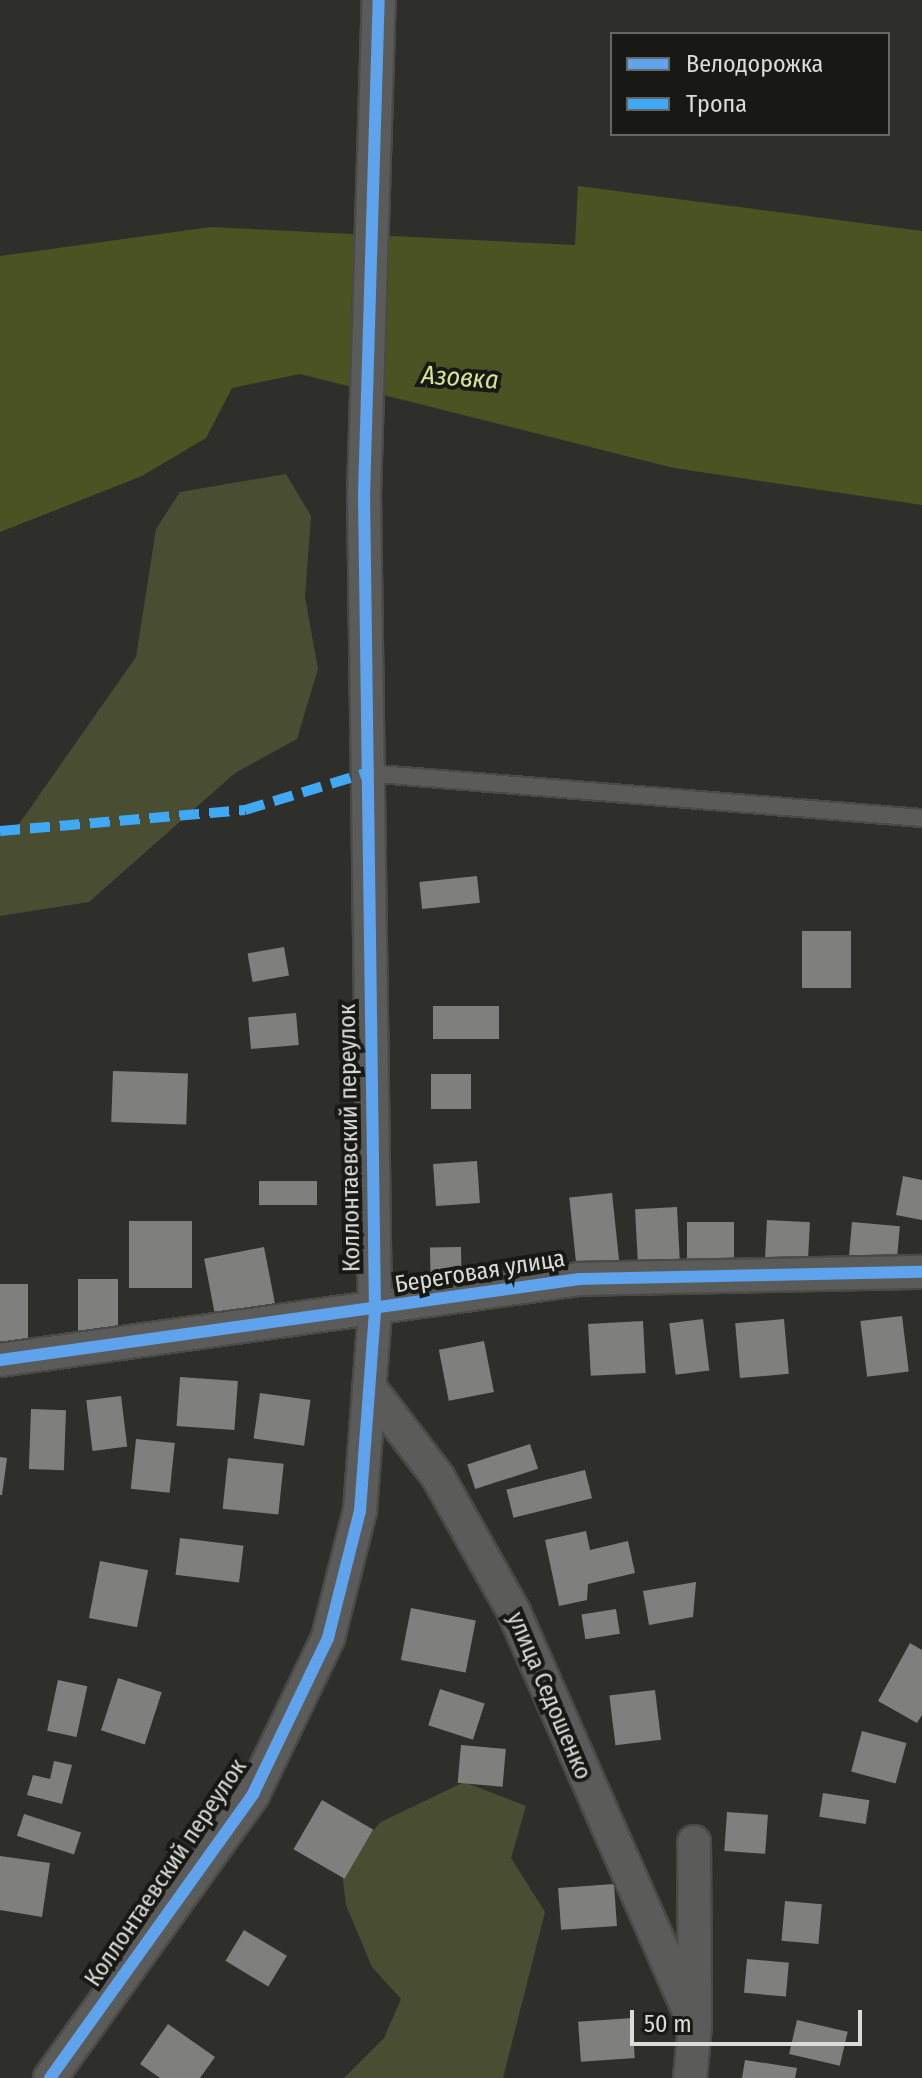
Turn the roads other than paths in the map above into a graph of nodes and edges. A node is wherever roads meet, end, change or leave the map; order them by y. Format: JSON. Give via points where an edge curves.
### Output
{"nodes":[{"id":1,"x":379,"y":0,"type":"edge"},
{"id":2,"x":366,"y":773,"type":"junction"},
{"id":3,"x":922,"y":818,"type":"edge"},
{"id":4,"x":922,"y":1272,"type":"edge"},
{"id":5,"x":375,"y":1311,"type":"junction"},
{"id":6,"x":0,"y":1360,"type":"edge"},
{"id":7,"x":369,"y":1387,"type":"junction"},
{"id":8,"x":694,"y":1842,"type":"dead end"},
{"id":9,"x":695,"y":2025,"type":"junction"},
{"id":10,"x":50,"y":2078,"type":"edge"},
{"id":11,"x":690,"y":2078,"type":"edge"}],
"edges":[{"from":1,"to":2,"type":"street","name":"Коллонтаевский переулок","via":[[364,495]]},
{"from":2,"to":3,"type":"lane"},
{"from":2,"to":5,"type":"street","name":"Коллонтаевский переулок"},
{"from":4,"to":5,"type":"street","name":"Береговая улица","via":[[615,1275]]},
{"from":5,"to":6,"type":"street","name":"Береговая улица"},
{"from":5,"to":7,"type":"street","name":"Коллонтаевский переулок"},
{"from":7,"to":9,"type":"street","name":"улица Седошенко","via":[[438,1477],[513,1610]]},
{"from":7,"to":10,"type":"street","name":"Коллонтаевский переулок","via":[[360,1511],[328,1638],[253,1794]]},
{"from":8,"to":9,"type":"street","name":"улица Седошенко"},
{"from":9,"to":11,"type":"street","name":"улица Седошенко"}]}
